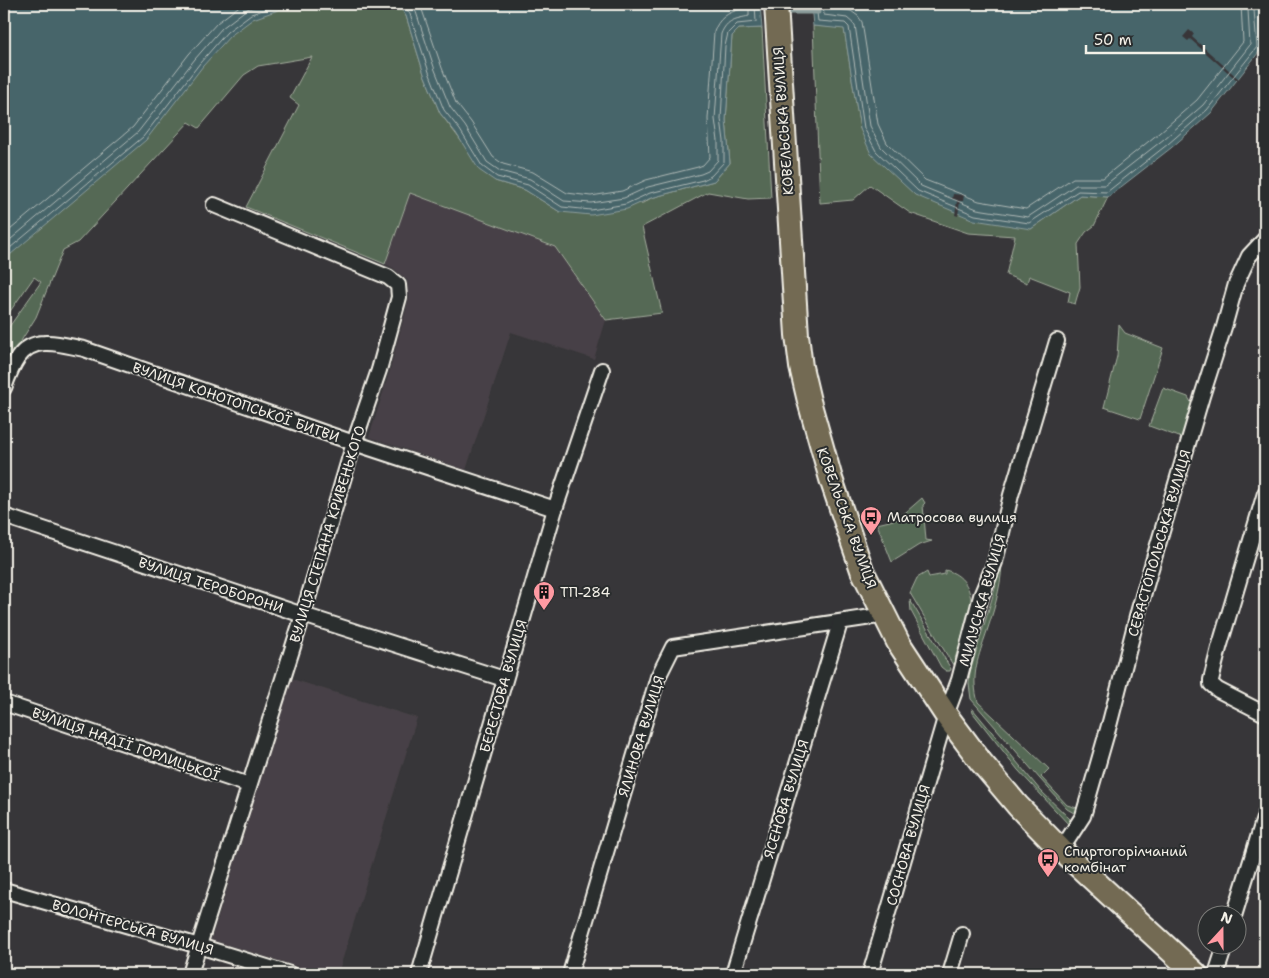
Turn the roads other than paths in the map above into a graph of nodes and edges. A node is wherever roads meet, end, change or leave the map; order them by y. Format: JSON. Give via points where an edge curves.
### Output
{"nodes":[{"id":1,"x":776,"y":4,"type":"edge"},
{"id":2,"x":214,"y":205,"type":"dead end"},
{"id":3,"x":1265,"y":239,"type":"edge"},
{"id":4,"x":1057,"y":341,"type":"dead end"},
{"id":5,"x":602,"y":370,"type":"dead end"},
{"id":6,"x":4,"y":388,"type":"edge"},
{"id":7,"x":354,"y":443,"type":"junction"},
{"id":8,"x":1265,"y":492,"type":"edge"},
{"id":9,"x":556,"y":509,"type":"junction"},
{"id":10,"x":4,"y":516,"type":"edge"},
{"id":11,"x":303,"y":615,"type":"junction"},
{"id":12,"x":885,"y":615,"type":"junction"},
{"id":13,"x":840,"y":623,"type":"junction"},
{"id":14,"x":504,"y":679,"type":"junction"},
{"id":15,"x":4,"y":703,"type":"edge"},
{"id":16,"x":1265,"y":714,"type":"edge"},
{"id":17,"x":946,"y":715,"type":"junction"},
{"id":18,"x":249,"y":785,"type":"junction"},
{"id":19,"x":1265,"y":815,"type":"edge"},
{"id":20,"x":1061,"y":850,"type":"junction"},
{"id":21,"x":4,"y":890,"type":"edge"},
{"id":22,"x":1237,"y":906,"type":"edge"},
{"id":23,"x":962,"y":934,"type":"dead end"},
{"id":24,"x":199,"y":946,"type":"junction"},
{"id":25,"x":1222,"y":956,"type":"edge"},
{"id":26,"x":190,"y":974,"type":"edge"},
{"id":27,"x":290,"y":974,"type":"edge"},
{"id":28,"x":419,"y":974,"type":"edge"},
{"id":29,"x":570,"y":974,"type":"edge"},
{"id":30,"x":733,"y":974,"type":"edge"},
{"id":31,"x":870,"y":974,"type":"edge"},
{"id":32,"x":950,"y":974,"type":"edge"},
{"id":33,"x":1196,"y":974,"type":"edge"},
{"id":34,"x":1216,"y":974,"type":"edge"}],
"edges":[{"from":1,"to":12,"type":"main road","name":"КОВЕЛЬСЬКА ВУЛИЦЯ","via":[[801,367],[831,479],[862,570]]},
{"from":2,"to":7,"type":"street","name":"ВУЛИЦЯ СТЕПАНА КРИВЕНЬКОГО","via":[[369,268],[398,285],[399,297],[382,361]]},
{"from":3,"to":20,"type":"street","name":"СЕВАСТОПОЛЬСЬКА ВУЛИЦЯ","via":[[1249,256],[1236,284],[1139,609],[1083,816]]},
{"from":4,"to":17,"type":"street","name":"МИЛУСЬКА ВУЛИЦЯ","via":[[1011,494],[995,562],[981,596],[959,680]]},
{"from":5,"to":9,"type":"street","name":"БЕРЕСТОВА ВУЛИЦЯ"},
{"from":6,"to":7,"type":"street","name":"ВУЛИЦЯ КОНОТОПСЬКОЇ БИТВИ","via":[[20,353],[45,342],[84,349]]},
{"from":7,"to":9,"type":"street","name":"ВУЛИЦЯ КОНОТОПСЬКОЇ БИТВИ"},
{"from":7,"to":11,"type":"street","name":"ВУЛИЦЯ СТЕПАНА КРИВЕНЬКОГО"},
{"from":8,"to":16,"type":"street","via":[[1211,684]]},
{"from":9,"to":14,"type":"street","name":"БЕРЕСТОВА ВУЛИЦЯ"},
{"from":10,"to":11,"type":"street","name":"ВУЛИЦЯ ТЕРОБОРОНИ"},
{"from":11,"to":14,"type":"street","name":"ВУЛИЦЯ ТЕРОБОРОНИ"},
{"from":11,"to":18,"type":"street","name":"ВУЛИЦЯ СТЕПАНА КРИВЕНЬКОГО"},
{"from":12,"to":13,"type":"street","name":"ЯЛИНОВА ВУЛИЦЯ"},
{"from":12,"to":17,"type":"main road","name":"КОВЕЛЬСЬКА ВУЛИЦЯ","via":[[898,642]]},
{"from":13,"to":29,"type":"street","name":"ЯЛИНОВА ВУЛИЦЯ","via":[[673,648],[658,677]]},
{"from":13,"to":30,"type":"street","name":"ЯСЕНОВА ВУЛИЦЯ"},
{"from":14,"to":28,"type":"street","name":"БЕРЕСТОВА ВУЛИЦЯ"},
{"from":15,"to":18,"type":"street","name":"ВУЛИЦЯ НАДІЇ ГОРЛИЦЬКОЇ"},
{"from":17,"to":20,"type":"main road","name":"КОВЕЛЬСЬКА ВУЛИЦЯ","via":[[1018,806]]},
{"from":17,"to":31,"type":"street","name":"СОСНОВА ВУЛИЦЯ"},
{"from":18,"to":24,"type":"street","name":"ВУЛИЦЯ СТЕПАНА КРИВЕНЬКОГО"},
{"from":19,"to":22,"type":"street"},
{"from":20,"to":33,"type":"main road","name":"КОВЕЛЬСЬКА ВУЛИЦЯ"},
{"from":21,"to":24,"type":"street","name":"ВОЛОНТЕРСЬКА ВУЛИЦЯ"},
{"from":23,"to":32,"type":"street"},
{"from":24,"to":26,"type":"street","name":"ВУЛИЦЯ СТЕПАНА КРИВЕНЬКОГО"},
{"from":24,"to":27,"type":"street","name":"ВОЛОНТЕРСЬКА ВУЛИЦЯ"},
{"from":25,"to":34,"type":"street"}]}
